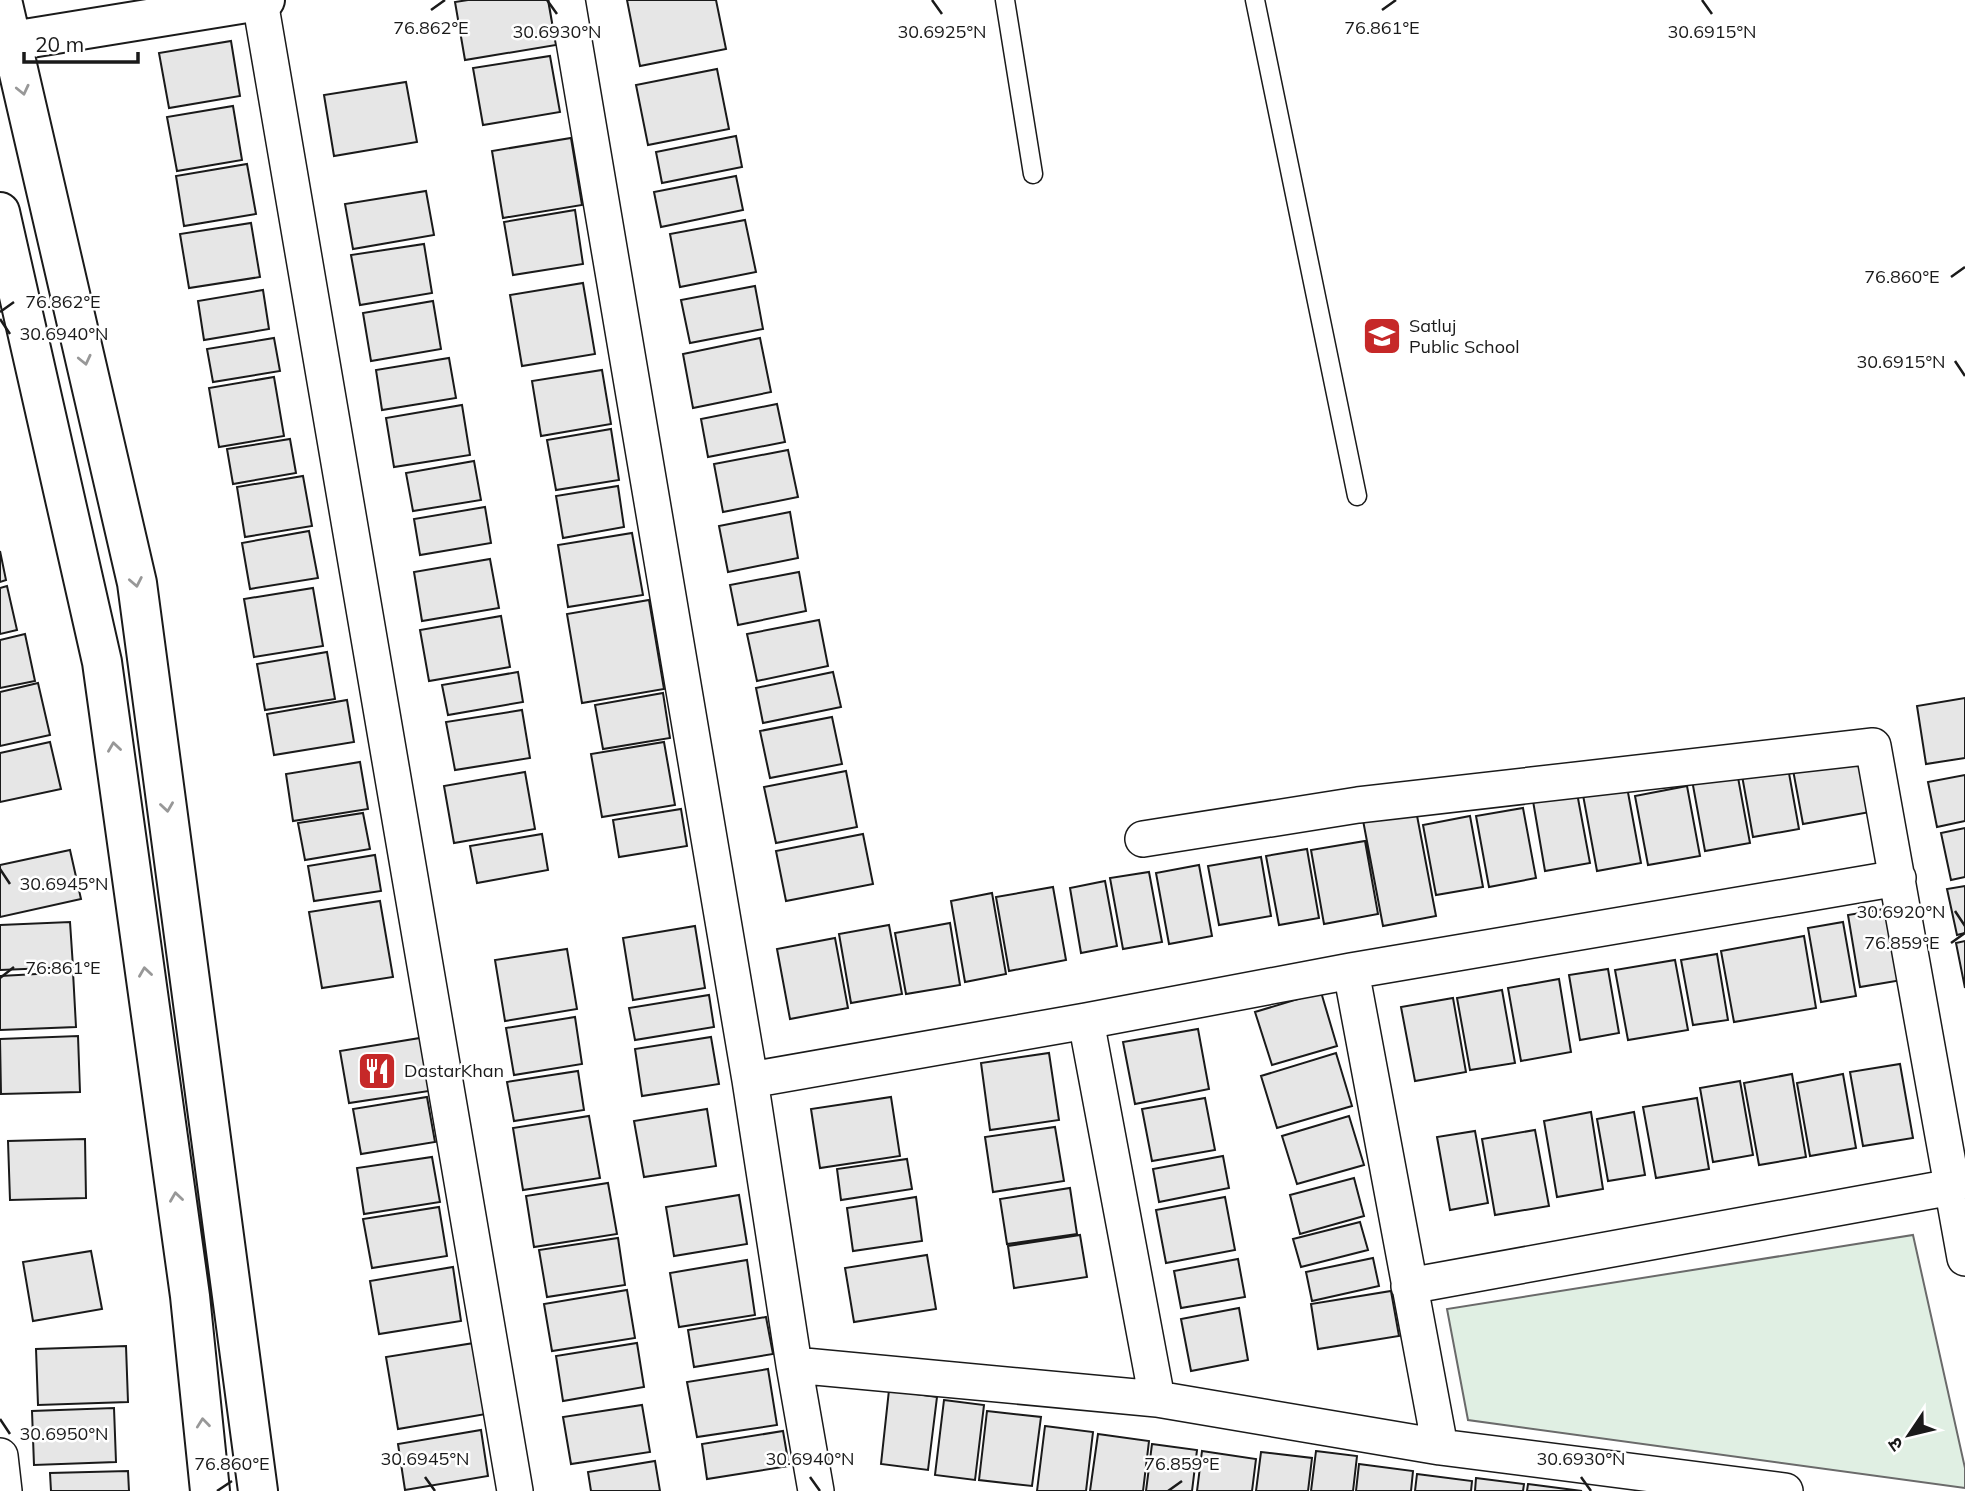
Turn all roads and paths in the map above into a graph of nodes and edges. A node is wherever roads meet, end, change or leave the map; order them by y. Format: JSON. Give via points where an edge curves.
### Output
{"nodes":[{"id":1,"x":2,"y":0,"type":"edge"},
{"id":2,"x":262,"y":0,"type":"edge"},
{"id":3,"x":567,"y":0,"type":"edge"},
{"id":4,"x":1005,"y":0,"type":"edge"},
{"id":5,"x":1255,"y":0,"type":"edge"},
{"id":6,"x":6,"y":42,"type":"edge"},
{"id":7,"x":1033,"y":174,"type":"dead end"},
{"id":8,"x":0,"y":212,"type":"edge"},
{"id":9,"x":1357,"y":496,"type":"dead end"},
{"id":10,"x":1143,"y":839,"type":"dead end"},
{"id":11,"x":1898,"y":878,"type":"junction"},
{"id":12,"x":1351,"y":971,"type":"junction"},
{"id":13,"x":1086,"y":1021,"type":"junction"},
{"id":14,"x":750,"y":1080,"type":"junction"},
{"id":15,"x":1952,"y":1187,"type":"junction"},
{"id":16,"x":1965,"y":1258,"type":"edge"},
{"id":17,"x":1409,"y":1286,"type":"junction"},
{"id":18,"x":794,"y":1365,"type":"junction"},
{"id":19,"x":1157,"y":1399,"type":"junction"},
{"id":20,"x":1440,"y":1447,"type":"junction"},
{"id":21,"x":0,"y":1456,"type":"edge"},
{"id":22,"x":4,"y":1491,"type":"edge"},
{"id":23,"x":210,"y":1491,"type":"edge"},
{"id":24,"x":258,"y":1491,"type":"edge"},
{"id":25,"x":515,"y":1491,"type":"edge"},
{"id":26,"x":816,"y":1491,"type":"edge"},
{"id":27,"x":1785,"y":1491,"type":"edge"}],
"edges":[{"from":1,"to":6,"type":"street"},
{"from":2,"to":6,"type":"street"},
{"from":2,"to":25,"type":"street"},
{"from":3,"to":14,"type":"street"},
{"from":4,"to":7,"type":"lane"},
{"from":5,"to":9,"type":"lane"},
{"from":6,"to":24,"type":"street","one_way":true,"via":[[137,583]]},
{"from":23,"to":8,"type":"street","one_way":true,"via":[[190,1296],[102,662]]},
{"from":10,"to":11,"type":"street","via":[[1357,805],[1873,746]]},
{"from":11,"to":12,"type":"street"},
{"from":11,"to":15,"type":"street"},
{"from":12,"to":13,"type":"street"},
{"from":12,"to":17,"type":"street"},
{"from":13,"to":14,"type":"street"},
{"from":13,"to":19,"type":"street"},
{"from":14,"to":18,"type":"street"},
{"from":15,"to":16,"type":"street"},
{"from":15,"to":17,"type":"street"},
{"from":17,"to":20,"type":"street"},
{"from":18,"to":19,"type":"street"},
{"from":18,"to":26,"type":"street"},
{"from":19,"to":20,"type":"street"},
{"from":20,"to":27,"type":"street"},
{"from":21,"to":22,"type":"street"}]}
